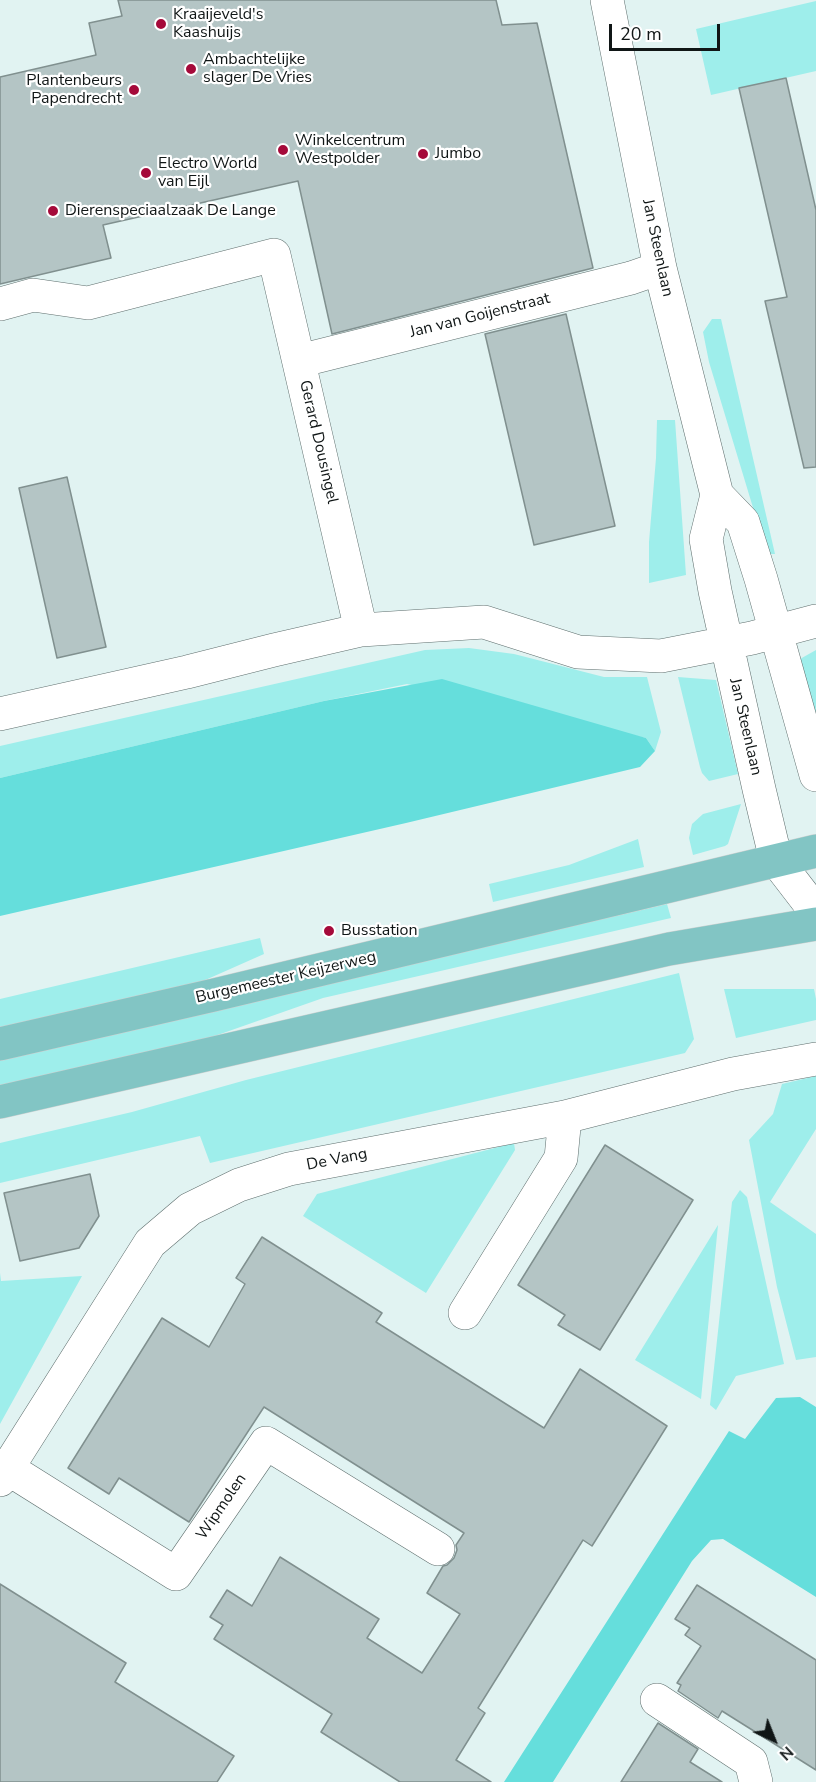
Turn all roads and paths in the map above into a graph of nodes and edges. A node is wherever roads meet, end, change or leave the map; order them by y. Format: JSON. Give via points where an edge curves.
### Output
{"nodes":[{"id":1,"x":607,"y":0,"type":"edge"},
{"id":2,"x":646,"y":273,"type":"junction"},
{"id":3,"x":0,"y":304,"type":"edge"},
{"id":4,"x":299,"y":362,"type":"junction"},
{"id":5,"x":717,"y":495,"type":"junction"},
{"id":6,"x":816,"y":621,"type":"edge"},
{"id":7,"x":361,"y":630,"type":"junction"},
{"id":8,"x":776,"y":632,"type":"junction"},
{"id":9,"x":726,"y":643,"type":"junction"},
{"id":10,"x":0,"y":714,"type":"edge"},
{"id":11,"x":816,"y":775,"type":"edge"},
{"id":12,"x":816,"y":851,"type":"edge"},
{"id":13,"x":776,"y":860,"type":"junction"},
{"id":14,"x":816,"y":912,"type":"edge"},
{"id":15,"x":816,"y":924,"type":"edge"},
{"id":16,"x":0,"y":1044,"type":"edge"},
{"id":17,"x":816,"y":1059,"type":"edge"},
{"id":18,"x":0,"y":1102,"type":"edge"},
{"id":19,"x":566,"y":1117,"type":"junction"},
{"id":20,"x":465,"y":1313,"type":"dead end"},
{"id":21,"x":4,"y":1474,"type":"edge"},
{"id":22,"x":438,"y":1549,"type":"dead end"},
{"id":23,"x":657,"y":1700,"type":"dead end"},
{"id":24,"x":756,"y":1782,"type":"edge"}],
"edges":[{"from":1,"to":2,"type":"street","name":"Jan Steenlaan"},
{"from":2,"to":4,"type":"street","name":"Jan van Goijenstraat"},
{"from":2,"to":5,"type":"street","name":"Jan Steenlaan"},
{"from":3,"to":4,"type":"street","name":"Gerard Dousingel","via":[[33,295],[88,303],[274,255]]},
{"from":4,"to":7,"type":"street","name":"Gerard Dousingel"},
{"from":5,"to":8,"type":"street","name":"Jan Steenlaan","via":[[743,522]]},
{"from":5,"to":9,"type":"street","name":"Jan Steenlaan","via":[[706,539]]},
{"from":6,"to":8,"type":"street"},
{"from":7,"to":9,"type":"street","via":[[484,622],[578,652],[661,656]]},
{"from":7,"to":10,"type":"street"},
{"from":8,"to":9,"type":"street"},
{"from":8,"to":11,"type":"street","name":"Jan Steenlaan"},
{"from":9,"to":13,"type":"street","name":"Jan Steenlaan"},
{"from":12,"to":13,"type":"main road","name":"Burgemeester Keijzerweg"},
{"from":13,"to":14,"type":"street","name":"Jan Steenlaan"},
{"from":13,"to":16,"type":"main road","name":"Burgemeester Keijzerweg"},
{"from":15,"to":18,"type":"main road","via":[[669,949]]},
{"from":17,"to":19,"type":"street","name":"De Vang","via":[[733,1074]]},
{"from":19,"to":20,"type":"street","via":[[561,1158]]},
{"from":19,"to":21,"type":"street","name":"De Vang","via":[[289,1169],[239,1185],[190,1209],[150,1243]]},
{"from":21,"to":22,"type":"street","name":"Wipmolen","via":[[176,1574],[266,1443]]},
{"from":23,"to":24,"type":"street","via":[[751,1762]]}]}
